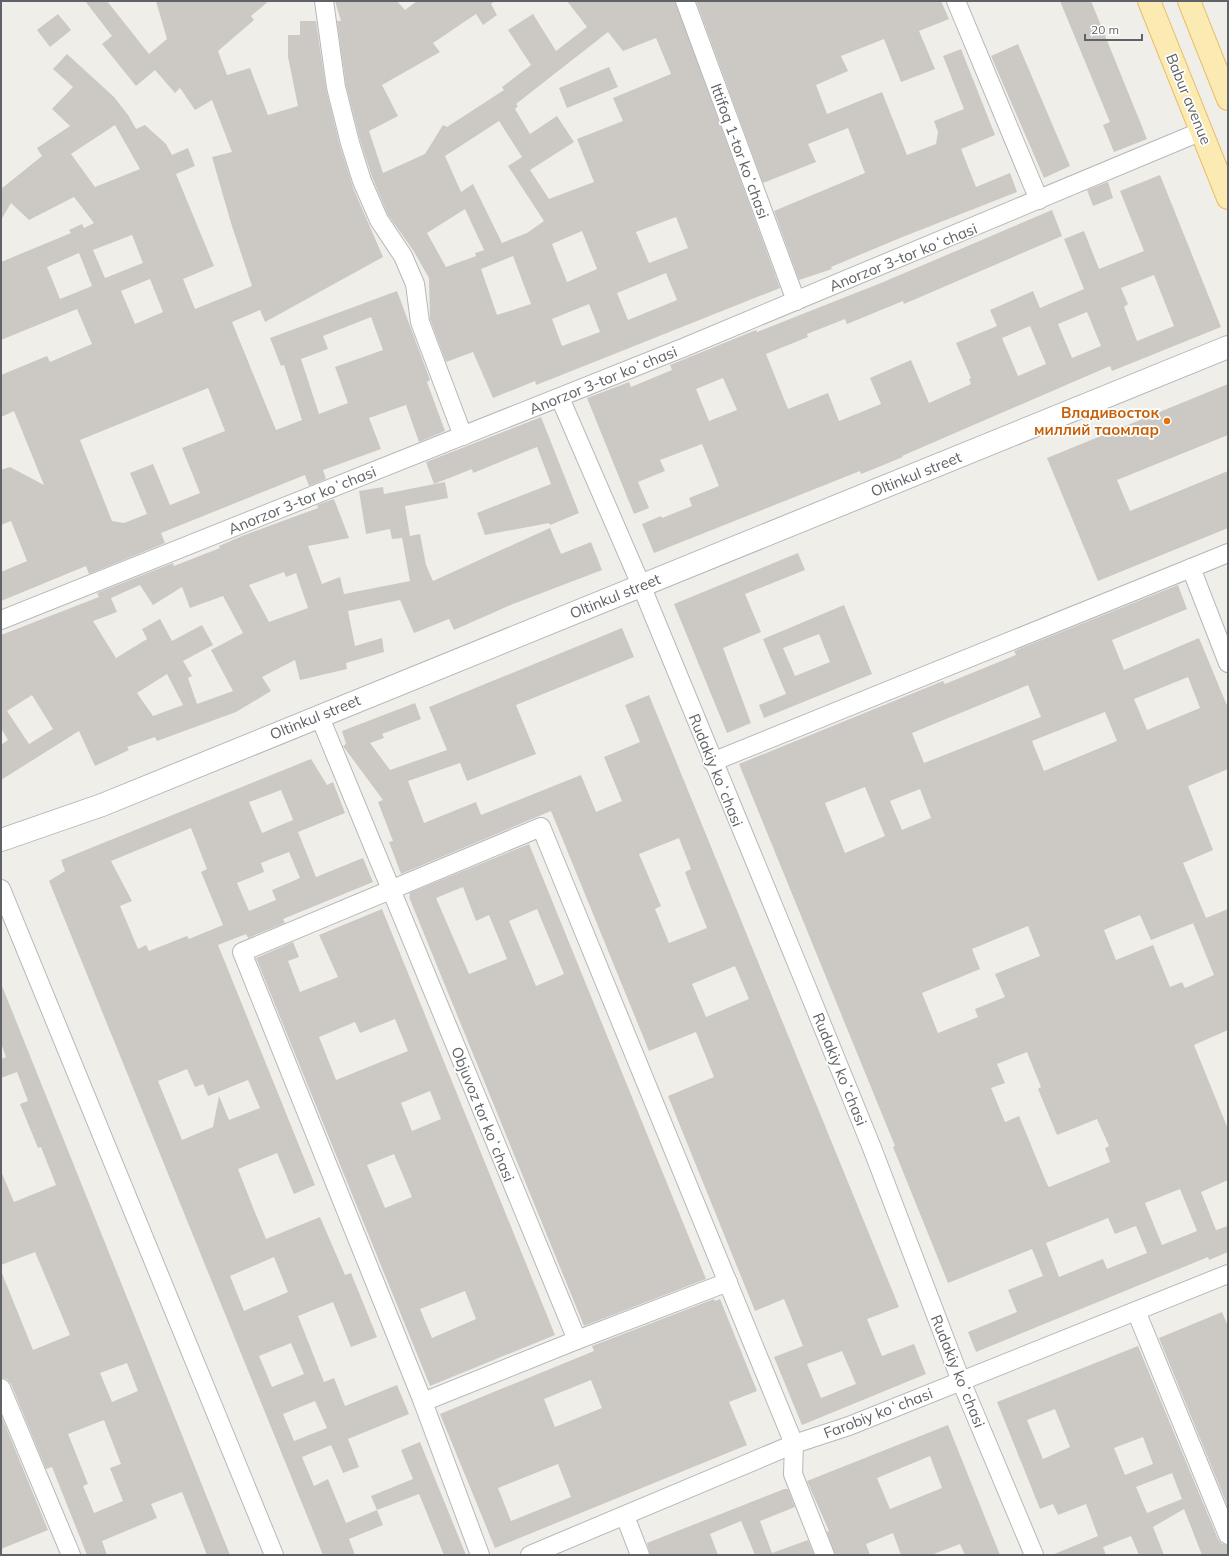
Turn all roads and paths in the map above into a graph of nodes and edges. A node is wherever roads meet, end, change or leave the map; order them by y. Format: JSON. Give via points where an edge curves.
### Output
{"nodes":[{"id":1,"x":324,"y":1,"type":"edge"},
{"id":2,"x":685,"y":1,"type":"edge"},
{"id":3,"x":956,"y":1,"type":"edge"},
{"id":4,"x":1149,"y":1,"type":"edge"},
{"id":5,"x":1189,"y":1,"type":"edge"},
{"id":6,"x":1228,"y":99,"type":"edge"},
{"id":7,"x":1202,"y":131,"type":"junction"},
{"id":8,"x":1228,"y":198,"type":"edge"},
{"id":9,"x":1039,"y":200,"type":"junction"},
{"id":10,"x":796,"y":301,"type":"junction"},
{"id":11,"x":1228,"y":347,"type":"edge"},
{"id":12,"x":560,"y":398,"type":"junction"},
{"id":13,"x":463,"y":436,"type":"junction"},
{"id":14,"x":1228,"y":553,"type":"edge"},
{"id":15,"x":1191,"y":568,"type":"junction"},
{"id":16,"x":641,"y":585,"type":"junction"},
{"id":17,"x":1,"y":620,"type":"edge"},
{"id":18,"x":1228,"y":663,"type":"edge"},
{"id":19,"x":319,"y":715,"type":"junction"},
{"id":20,"x":712,"y":762,"type":"junction"},
{"id":21,"x":1,"y":840,"type":"edge"},
{"id":22,"x":1,"y":889,"type":"edge"},
{"id":23,"x":390,"y":889,"type":"junction"},
{"id":24,"x":1228,"y":1274,"type":"edge"},
{"id":25,"x":728,"y":1282,"type":"junction"},
{"id":26,"x":1136,"y":1311,"type":"junction"},
{"id":27,"x":576,"y":1340,"type":"junction"},
{"id":28,"x":961,"y":1381,"type":"junction"},
{"id":29,"x":1,"y":1388,"type":"edge"},
{"id":30,"x":423,"y":1402,"type":"junction"},
{"id":31,"x":794,"y":1444,"type":"junction"},
{"id":32,"x":625,"y":1516,"type":"junction"},
{"id":33,"x":1228,"y":1535,"type":"edge"},
{"id":34,"x":71,"y":1555,"type":"edge"},
{"id":35,"x":274,"y":1555,"type":"edge"},
{"id":36,"x":480,"y":1555,"type":"edge"},
{"id":37,"x":530,"y":1555,"type":"edge"},
{"id":38,"x":640,"y":1555,"type":"edge"},
{"id":39,"x":825,"y":1555,"type":"edge"},
{"id":40,"x":1034,"y":1555,"type":"edge"}],
"edges":[{"from":1,"to":13,"type":"street","via":[[336,87],[362,181],[379,220],[403,256],[415,284],[420,322]]},
{"from":2,"to":10,"type":"street","name":"Ittifoq 1-tor koʻchasi"},
{"from":3,"to":9,"type":"street"},
{"from":4,"to":7,"type":"main road","name":"Babur avenue"},
{"from":5,"to":6,"type":"main road"},
{"from":7,"to":8,"type":"main road","name":"Babur avenue"},
{"from":7,"to":9,"type":"street","name":"Anorzor 3-tor koʻchasi"},
{"from":9,"to":10,"type":"street","name":"Anorzor 3-tor koʻchasi"},
{"from":10,"to":12,"type":"street","name":"Anorzor 3-tor koʻchasi"},
{"from":11,"to":16,"type":"main road","name":"Oltinkul street"},
{"from":12,"to":13,"type":"street","name":"Anorzor 3-tor koʻchasi"},
{"from":12,"to":16,"type":"street","name":"Rudakiy koʻchasi"},
{"from":13,"to":17,"type":"street","name":"Anorzor 3-tor koʻchasi"},
{"from":14,"to":15,"type":"street"},
{"from":15,"to":18,"type":"street"},
{"from":15,"to":20,"type":"street"},
{"from":16,"to":19,"type":"main road","name":"Oltinkul street"},
{"from":16,"to":20,"type":"street","name":"Rudakiy koʻchasi"},
{"from":19,"to":21,"type":"main road","name":"Oltinkul street","via":[[102,805]]},
{"from":19,"to":23,"type":"street","name":"Objuvoz tor koʻchasi"},
{"from":20,"to":28,"type":"street","name":"Rudakiy koʻchasi","via":[[872,1148]]},
{"from":22,"to":35,"type":"street"},
{"from":23,"to":25,"type":"street","via":[[541,827]]},
{"from":23,"to":27,"type":"street","name":"Objuvoz tor koʻchasi"},
{"from":23,"to":30,"type":"street","via":[[242,952]]},
{"from":24,"to":26,"type":"street","name":"Farobiy koʻchasi"},
{"from":25,"to":27,"type":"street"},
{"from":25,"to":31,"type":"street"},
{"from":26,"to":28,"type":"street","name":"Farobiy koʻchasi"},
{"from":26,"to":33,"type":"street"},
{"from":27,"to":30,"type":"street"},
{"from":28,"to":31,"type":"street","name":"Farobiy koʻchasi","via":[[849,1426]]},
{"from":28,"to":40,"type":"street","name":"Rudakiy koʻchasi"},
{"from":29,"to":34,"type":"street"},
{"from":30,"to":36,"type":"street"},
{"from":31,"to":32,"type":"street","name":"Farobiy koʻchasi"},
{"from":31,"to":39,"type":"street","via":[[793,1474]]},
{"from":32,"to":37,"type":"street","name":"Farobiy koʻchasi"},
{"from":32,"to":38,"type":"street"}]}
